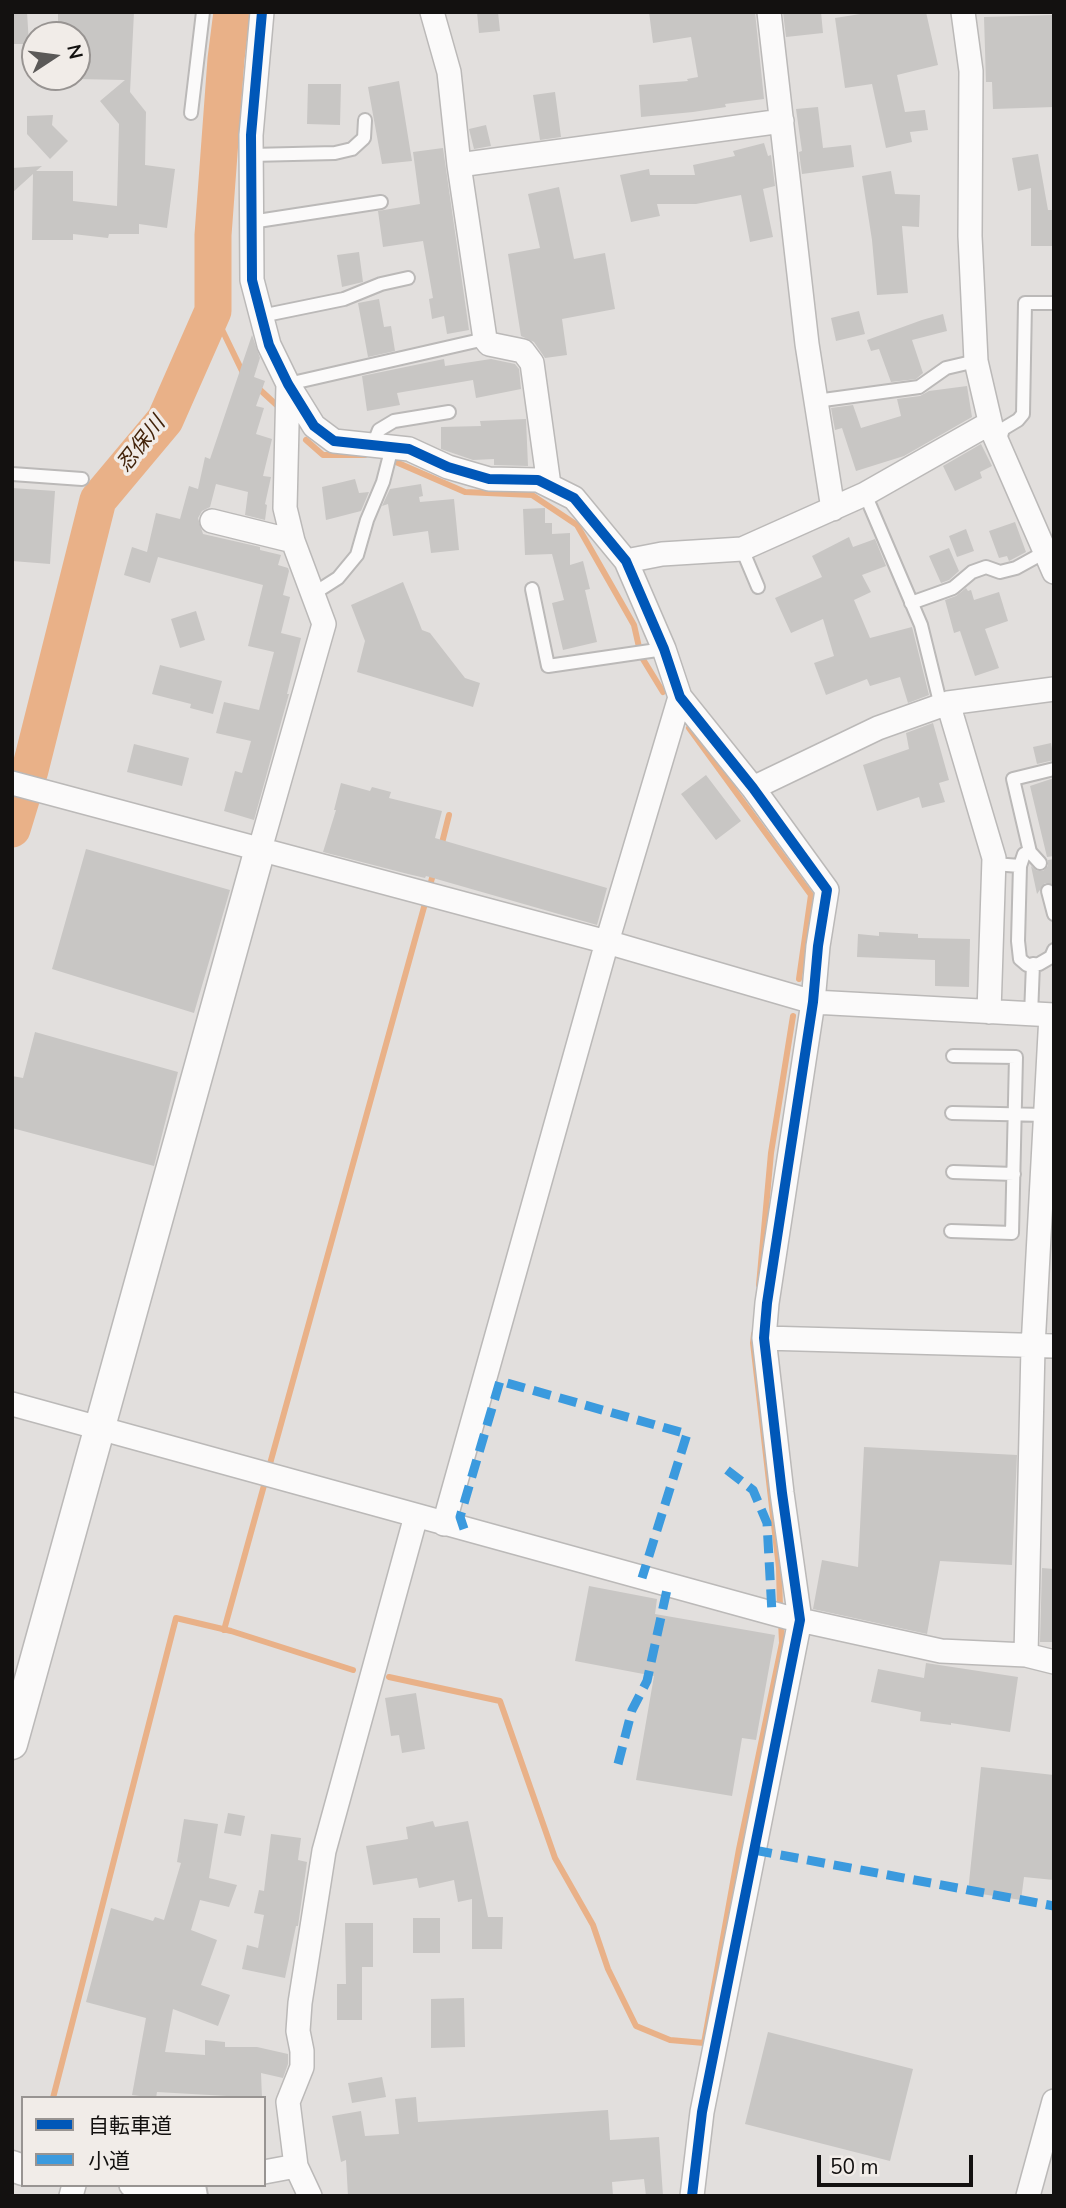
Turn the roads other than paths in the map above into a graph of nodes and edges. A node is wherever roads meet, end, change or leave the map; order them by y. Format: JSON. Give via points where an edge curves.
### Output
{"nodes":[{"id":1,"x":203,"y":12,"type":"edge"},
{"id":2,"x":262,"y":12,"type":"edge"},
{"id":3,"x":432,"y":12,"type":"edge"},
{"id":4,"x":769,"y":12,"type":"edge"},
{"id":5,"x":963,"y":12,"type":"edge"},
{"id":6,"x":191,"y":113,"type":"dead end"},
{"id":7,"x":365,"y":120,"type":"dead end"},
{"id":8,"x":782,"y":121,"type":"junction"},
{"id":9,"x":251,"y":155,"type":"junction"},
{"id":10,"x":459,"y":165,"type":"junction"},
{"id":11,"x":381,"y":202,"type":"dead end"},
{"id":12,"x":251,"y":222,"type":"junction"},
{"id":13,"x":408,"y":278,"type":"dead end"},
{"id":14,"x":1054,"y":303,"type":"edge"},
{"id":15,"x":261,"y":316,"type":"junction"},
{"id":16,"x":485,"y":339,"type":"junction"},
{"id":17,"x":976,"y":361,"type":"junction"},
{"id":18,"x":288,"y":384,"type":"junction"},
{"id":19,"x":816,"y":401,"type":"junction"},
{"id":20,"x":449,"y":412,"type":"dead end"},
{"id":21,"x":990,"y":423,"type":"junction"},
{"id":22,"x":382,"y":446,"type":"junction"},
{"id":23,"x":999,"y":446,"type":"junction"},
{"id":24,"x":12,"y":474,"type":"edge"},
{"id":25,"x":82,"y":479,"type":"dead end"},
{"id":26,"x":549,"y":485,"type":"junction"},
{"id":27,"x":865,"y":494,"type":"junction"},
{"id":28,"x":833,"y":509,"type":"junction"},
{"id":29,"x":212,"y":521,"type":"dead end"},
{"id":30,"x":293,"y":541,"type":"junction"},
{"id":31,"x":742,"y":549,"type":"junction"},
{"id":32,"x":626,"y":561,"type":"junction"},
{"id":33,"x":1049,"y":562,"type":"edge"},
{"id":34,"x":758,"y":587,"type":"dead end"},
{"id":35,"x":532,"y":589,"type":"dead end"},
{"id":36,"x":313,"y":594,"type":"junction"},
{"id":37,"x":911,"y":603,"type":"junction"},
{"id":38,"x":664,"y":649,"type":"junction"},
{"id":39,"x":1054,"y":689,"type":"edge"},
{"id":40,"x":680,"y":697,"type":"junction"},
{"id":41,"x":945,"y":704,"type":"junction"},
{"id":42,"x":1054,"y":769,"type":"edge"},
{"id":43,"x":12,"y":783,"type":"edge"},
{"id":44,"x":753,"y":788,"type":"junction"},
{"id":45,"x":260,"y":849,"type":"junction"},
{"id":46,"x":1030,"y":852,"type":"junction"},
{"id":47,"x":1040,"y":863,"type":"dead end"},
{"id":48,"x":994,"y":864,"type":"junction"},
{"id":49,"x":1020,"y":866,"type":"junction"},
{"id":50,"x":1048,"y":891,"type":"dead end"},
{"id":51,"x":1054,"y":914,"type":"edge"},
{"id":52,"x":607,"y":942,"type":"junction"},
{"id":53,"x":1053,"y":955,"type":"edge"},
{"id":54,"x":1033,"y":964,"type":"junction"},
{"id":55,"x":813,"y":1002,"type":"junction"},
{"id":56,"x":989,"y":1012,"type":"junction"},
{"id":57,"x":1045,"y":1015,"type":"edge"},
{"id":58,"x":953,"y":1056,"type":"dead end"},
{"id":59,"x":952,"y":1113,"type":"dead end"},
{"id":60,"x":1015,"y":1115,"type":"junction"},
{"id":61,"x":1046,"y":1115,"type":"junction"},
{"id":62,"x":1049,"y":1161,"type":"edge"},
{"id":63,"x":953,"y":1172,"type":"dead end"},
{"id":64,"x":1014,"y":1174,"type":"junction"},
{"id":65,"x":951,"y":1231,"type":"dead end"},
{"id":66,"x":764,"y":1338,"type":"junction"},
{"id":67,"x":1043,"y":1347,"type":"edge"},
{"id":68,"x":12,"y":1404,"type":"edge"},
{"id":69,"x":100,"y":1427,"type":"junction"},
{"id":70,"x":416,"y":1516,"type":"junction"},
{"id":71,"x":444,"y":1524,"type":"junction"},
{"id":72,"x":800,"y":1620,"type":"junction"},
{"id":73,"x":1026,"y":1655,"type":"junction"},
{"id":74,"x":1054,"y":1662,"type":"edge"},
{"id":75,"x":12,"y":1744,"type":"edge"},
{"id":76,"x":1054,"y":2101,"type":"edge"},
{"id":77,"x":296,"y":2166,"type":"junction"},
{"id":78,"x":266,"y":2172,"type":"edge"},
{"id":79,"x":162,"y":2187,"type":"edge"},
{"id":80,"x":182,"y":2187,"type":"edge"},
{"id":81,"x":310,"y":2196,"type":"edge"},
{"id":82,"x":692,"y":2196,"type":"edge"},
{"id":83,"x":1028,"y":2196,"type":"edge"}],
"edges":[{"from":1,"to":6,"type":"lane"},
{"from":2,"to":9,"type":"street"},
{"from":3,"to":10,"type":"street","via":[[449,72]]},
{"from":4,"to":8,"type":"street"},
{"from":5,"to":17,"type":"street","via":[[971,71]]},
{"from":7,"to":9,"type":"lane","via":[[364,138],[352,149]]},
{"from":8,"to":10,"type":"street"},
{"from":8,"to":19,"type":"street"},
{"from":9,"to":12,"type":"street"},
{"from":10,"to":16,"type":"street"},
{"from":11,"to":12,"type":"lane"},
{"from":12,"to":15,"type":"street","via":[[252,280]]},
{"from":13,"to":15,"type":"lane","via":[[344,299]]},
{"from":14,"to":23,"type":"lane","via":[[1026,303],[1023,414],[1003,429]]},
{"from":15,"to":18,"type":"street","via":[[268,345]]},
{"from":16,"to":18,"type":"lane"},
{"from":16,"to":26,"type":"street","via":[[489,344],[523,351],[532,363]]},
{"from":17,"to":19,"type":"lane","via":[[946,368],[919,387]]},
{"from":17,"to":21,"type":"street"},
{"from":18,"to":22,"type":"street","via":[[314,426],[334,442]]},
{"from":18,"to":30,"type":"street","via":[[285,509]]},
{"from":19,"to":28,"type":"street"},
{"from":20,"to":22,"type":"lane","via":[[394,421],[379,429]]},
{"from":21,"to":23,"type":"street"},
{"from":21,"to":27,"type":"street"},
{"from":22,"to":26,"type":"street","via":[[409,449],[489,479],[538,480]]},
{"from":22,"to":36,"type":"lane","via":[[383,482],[357,555],[338,578]]},
{"from":23,"to":33,"type":"street"},
{"from":24,"to":25,"type":"lane"},
{"from":26,"to":32,"type":"street","via":[[574,498]]},
{"from":27,"to":28,"type":"street"},
{"from":27,"to":37,"type":"lane"},
{"from":28,"to":31,"type":"street"},
{"from":29,"to":30,"type":"street"},
{"from":30,"to":36,"type":"street"},
{"from":31,"to":32,"type":"street"},
{"from":31,"to":34,"type":"lane"},
{"from":32,"to":38,"type":"street"},
{"from":33,"to":37,"type":"lane","via":[[1000,572],[986,567],[953,588]]},
{"from":35,"to":38,"type":"lane","via":[[548,666]]},
{"from":36,"to":45,"type":"street","via":[[324,624]]},
{"from":37,"to":41,"type":"lane"},
{"from":38,"to":40,"type":"street"},
{"from":39,"to":41,"type":"street"},
{"from":40,"to":44,"type":"street"},
{"from":40,"to":52,"type":"street"},
{"from":41,"to":44,"type":"street","via":[[878,728]]},
{"from":41,"to":48,"type":"street"},
{"from":42,"to":46,"type":"lane","via":[[1013,779]]},
{"from":43,"to":45,"type":"street"},
{"from":44,"to":55,"type":"street","via":[[827,890]]},
{"from":45,"to":52,"type":"street"},
{"from":45,"to":69,"type":"street"},
{"from":46,"to":47,"type":"lane"},
{"from":46,"to":49,"type":"lane","via":[[1024,854]]},
{"from":48,"to":49,"type":"lane"},
{"from":48,"to":56,"type":"street"},
{"from":49,"to":54,"type":"lane","via":[[1020,959]]},
{"from":50,"to":51,"type":"lane"},
{"from":52,"to":55,"type":"street"},
{"from":52,"to":71,"type":"street"},
{"from":53,"to":54,"type":"lane"},
{"from":54,"to":57,"type":"lane"},
{"from":55,"to":56,"type":"street"},
{"from":55,"to":66,"type":"street"},
{"from":56,"to":57,"type":"street"},
{"from":57,"to":61,"type":"street"},
{"from":58,"to":60,"type":"lane","via":[[1016,1057]]},
{"from":59,"to":60,"type":"lane"},
{"from":60,"to":61,"type":"lane"},
{"from":60,"to":64,"type":"lane"},
{"from":61,"to":62,"type":"street"},
{"from":62,"to":67,"type":"street"},
{"from":63,"to":64,"type":"lane"},
{"from":64,"to":65,"type":"lane","via":[[1012,1233]]},
{"from":66,"to":67,"type":"street"},
{"from":66,"to":72,"type":"street"},
{"from":67,"to":73,"type":"street"},
{"from":68,"to":69,"type":"street"},
{"from":69,"to":70,"type":"street"},
{"from":69,"to":75,"type":"street"},
{"from":70,"to":71,"type":"street"},
{"from":70,"to":77,"type":"street","via":[[324,1851],[300,2003],[302,2067],[288,2102]]},
{"from":71,"to":72,"type":"street"},
{"from":72,"to":73,"type":"street","via":[[941,1651]]},
{"from":72,"to":82,"type":"street","via":[[705,2097]]},
{"from":73,"to":74,"type":"street"},
{"from":76,"to":83,"type":"street"},
{"from":77,"to":78,"type":"street"},
{"from":77,"to":81,"type":"street"},
{"from":79,"to":80,"type":"street"}]}
